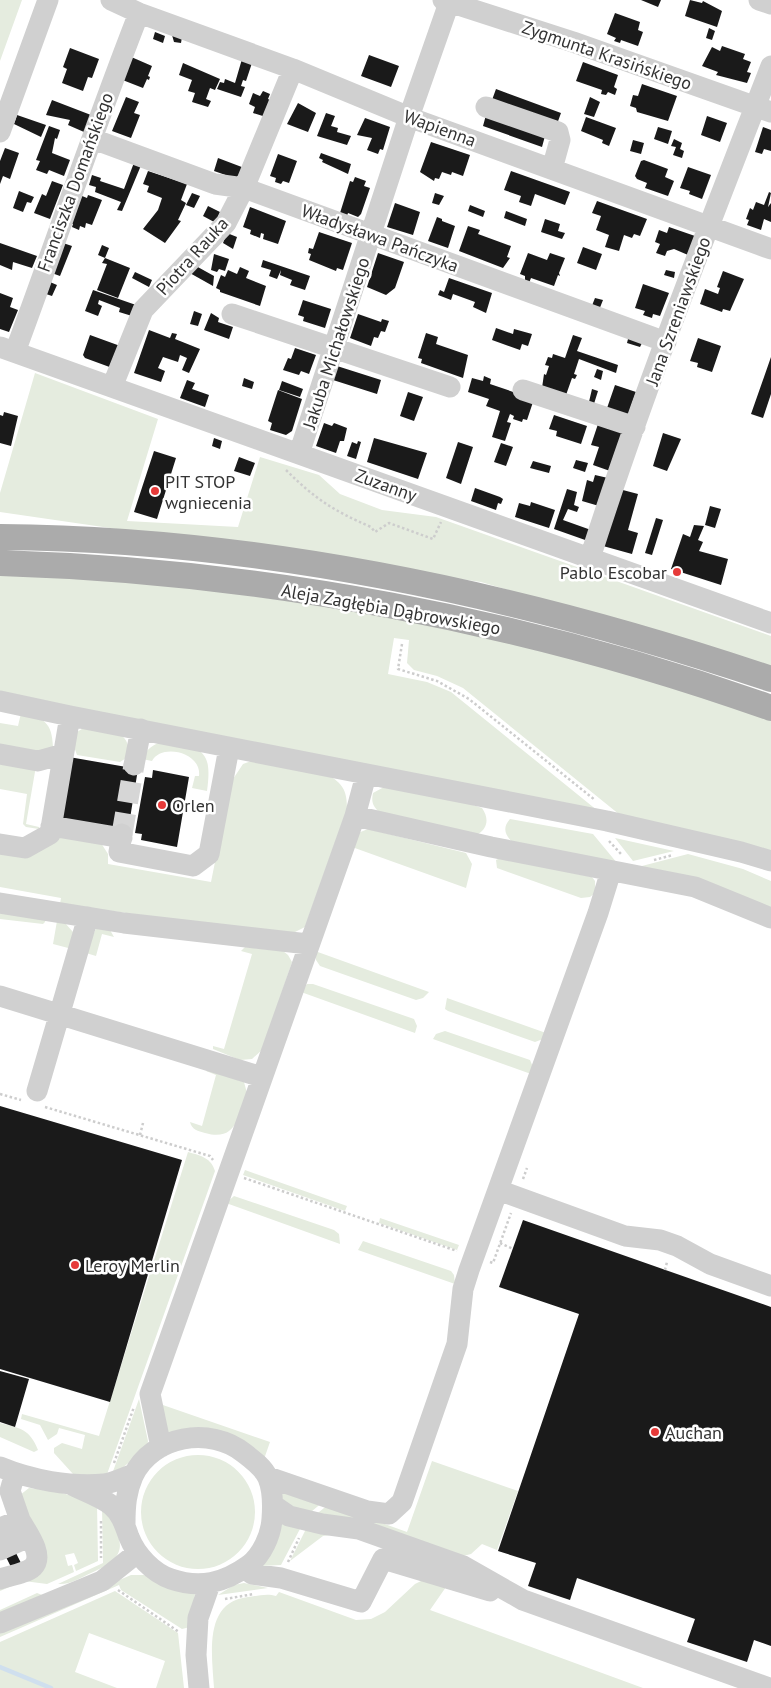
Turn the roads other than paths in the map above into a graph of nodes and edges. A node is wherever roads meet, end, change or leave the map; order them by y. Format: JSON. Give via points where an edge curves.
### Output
{"nodes":[{"id":1,"x":48,"y":0,"type":"edge"},
{"id":2,"x":111,"y":0,"type":"edge"},
{"id":3,"x":759,"y":0,"type":"edge"},
{"id":4,"x":447,"y":1,"type":"edge"},
{"id":5,"x":771,"y":4,"type":"edge"},
{"id":6,"x":138,"y":13,"type":"junction"},
{"id":7,"x":771,"y":66,"type":"edge"},
{"id":8,"x":293,"y":69,"type":"junction"},
{"id":9,"x":486,"y":107,"type":"dead end"},
{"id":10,"x":763,"y":109,"type":"edge"},
{"id":11,"x":409,"y":117,"type":"junction"},
{"id":12,"x":0,"y":132,"type":"edge"},
{"id":13,"x":93,"y":139,"type":"junction"},
{"id":14,"x":552,"y":169,"type":"junction"},
{"id":15,"x":244,"y":188,"type":"junction"},
{"id":16,"x":708,"y":227,"type":"junction"},
{"id":17,"x":371,"y":236,"type":"junction"},
{"id":18,"x":771,"y":249,"type":"edge"},
{"id":19,"x":232,"y":314,"type":"dead end"},
{"id":20,"x":666,"y":342,"type":"junction"},
{"id":21,"x":335,"y":347,"type":"junction"},
{"id":22,"x":8,"y":349,"type":"edge"},
{"id":23,"x":112,"y":387,"type":"junction"},
{"id":24,"x":450,"y":387,"type":"dead end"},
{"id":25,"x":523,"y":390,"type":"dead end"},
{"id":26,"x":635,"y":427,"type":"junction"},
{"id":27,"x":292,"y":461,"type":"junction"},
{"id":28,"x":0,"y":528,"type":"edge"},
{"id":29,"x":0,"y":537,"type":"edge"},
{"id":30,"x":64,"y":537,"type":"junction"},
{"id":31,"x":590,"y":558,"type":"junction"},
{"id":32,"x":0,"y":563,"type":"edge"},
{"id":33,"x":771,"y":623,"type":"edge"},
{"id":34,"x":771,"y":678,"type":"edge"},
{"id":35,"x":0,"y":701,"type":"edge"},
{"id":36,"x":771,"y":708,"type":"edge"},
{"id":37,"x":70,"y":716,"type":"junction"},
{"id":38,"x":141,"y":729,"type":"junction"},
{"id":39,"x":229,"y":748,"type":"junction"},
{"id":40,"x":0,"y":754,"type":"edge"},
{"id":41,"x":63,"y":754,"type":"junction"},
{"id":42,"x":134,"y":764,"type":"tunnel mouth"},
{"id":43,"x":366,"y":775,"type":"junction"},
{"id":44,"x":355,"y":816,"type":"junction"},
{"id":45,"x":51,"y":826,"type":"junction"},
{"id":46,"x":0,"y":844,"type":"edge"},
{"id":47,"x":771,"y":861,"type":"edge"},
{"id":48,"x":611,"y":871,"type":"junction"},
{"id":49,"x":0,"y":903,"type":"edge"},
{"id":50,"x":88,"y":917,"type":"junction"},
{"id":51,"x":771,"y":918,"type":"edge"},
{"id":52,"x":308,"y":944,"type":"junction"},
{"id":53,"x":0,"y":996,"type":"edge"},
{"id":54,"x":60,"y":1014,"type":"junction"},
{"id":55,"x":262,"y":1076,"type":"junction"},
{"id":56,"x":34,"y":1099,"type":"road end"},
{"id":57,"x":498,"y":1190,"type":"junction"},
{"id":58,"x":771,"y":1286,"type":"edge"},
{"id":59,"x":161,"y":1447,"type":"junction"},
{"id":60,"x":8,"y":1470,"type":"edge"},
{"id":61,"x":134,"y":1474,"type":"junction"},
{"id":62,"x":268,"y":1477,"type":"junction"},
{"id":63,"x":104,"y":1492,"type":"junction"},
{"id":64,"x":273,"y":1505,"type":"junction"},
{"id":65,"x":125,"y":1524,"type":"junction"},
{"id":66,"x":16,"y":1528,"type":"edge"},
{"id":67,"x":0,"y":1550,"type":"edge"},
{"id":68,"x":137,"y":1553,"type":"junction"},
{"id":69,"x":245,"y":1568,"type":"junction"},
{"id":70,"x":0,"y":1579,"type":"edge"},
{"id":71,"x":210,"y":1584,"type":"junction"},
{"id":72,"x":523,"y":1600,"type":"junction"},
{"id":73,"x":0,"y":1623,"type":"edge"},
{"id":74,"x":199,"y":1688,"type":"edge"},
{"id":75,"x":769,"y":1688,"type":"edge"}],
"edges":[{"from":1,"to":12,"type":"street"},
{"from":2,"to":6,"type":"street","name":"Wapienna"},
{"from":3,"to":5,"type":"street"},
{"from":4,"to":10,"type":"street","name":"Zygmunta Krasińskiego"},
{"from":4,"to":11,"type":"street","name":"Jakuba Michałowskiego"},
{"from":6,"to":8,"type":"street","name":"Wapienna"},
{"from":6,"to":13,"type":"street","name":"Franciszka Domańskiego"},
{"from":7,"to":10,"type":"street","name":"Jana Szreniawskiego"},
{"from":8,"to":11,"type":"street","name":"Wapienna"},
{"from":8,"to":15,"type":"street","name":"Piotra Rauka"},
{"from":9,"to":14,"type":"street","via":[[558,132],[560,140]]},
{"from":10,"to":16,"type":"street","name":"Jana Szreniawskiego"},
{"from":11,"to":14,"type":"street","name":"Wapienna"},
{"from":11,"to":17,"type":"street","name":"Jakuba Michałowskiego"},
{"from":13,"to":15,"type":"street","name":"Władysława Pańczyka","via":[[215,184]]},
{"from":13,"to":22,"type":"street","name":"Franciszka Domańskiego"},
{"from":14,"to":16,"type":"street","name":"Wapienna"},
{"from":15,"to":17,"type":"street","name":"Władysława Pańczyka"},
{"from":15,"to":23,"type":"street","name":"Piotra Rauka","via":[[226,223],[143,310]]},
{"from":16,"to":18,"type":"street","name":"Wapienna"},
{"from":16,"to":20,"type":"street","name":"Jana Szreniawskiego"},
{"from":17,"to":20,"type":"street","name":"Władysława Pańczyka"},
{"from":17,"to":21,"type":"street","name":"Jakuba Michałowskiego"},
{"from":19,"to":21,"type":"street"},
{"from":20,"to":26,"type":"street","name":"Jana Szreniawskiego"},
{"from":21,"to":24,"type":"street"},
{"from":21,"to":27,"type":"street","name":"Jakuba Michałowskiego"},
{"from":22,"to":23,"type":"street","name":"Zuzanny"},
{"from":23,"to":27,"type":"street","name":"Zuzanny"},
{"from":25,"to":26,"type":"street"},
{"from":26,"to":31,"type":"street","name":"Jana Szreniawskiego"},
{"from":27,"to":31,"type":"street","name":"Zuzanny"},
{"from":28,"to":30,"type":"main road"},
{"from":29,"to":30,"type":"main road","name":"Aleja Zagłębia Dąbrowskiego"},
{"from":30,"to":34,"type":"main road","name":"Aleja Zagłębia Dąbrowskiego","via":[[188,546],[297,560],[475,594],[586,621]]},
{"from":31,"to":33,"type":"street","name":"Zuzanny"},
{"from":32,"to":36,"type":"main road","name":"Aleja Zagłębia Dąbrowskiego","via":[[197,577],[414,610],[533,636]]},
{"from":35,"to":37,"type":"street"},
{"from":37,"to":38,"type":"street"},
{"from":37,"to":41,"type":"street"},
{"from":38,"to":39,"type":"street"},
{"from":38,"to":42,"type":"street"},
{"from":39,"to":43,"type":"street"},
{"from":39,"to":45,"type":"street","via":[[209,854],[193,866],[119,852],[122,836]]},
{"from":40,"to":41,"type":"street","via":[[38,761]]},
{"from":41,"to":45,"type":"street"},
{"from":43,"to":44,"type":"street"},
{"from":43,"to":47,"type":"street","via":[[607,821]]},
{"from":44,"to":48,"type":"street"},
{"from":44,"to":52,"type":"street"},
{"from":45,"to":46,"type":"street","via":[[50,834],[25,848]]},
{"from":48,"to":51,"type":"street","via":[[695,887]]},
{"from":48,"to":57,"type":"street"},
{"from":49,"to":50,"type":"street"},
{"from":50,"to":52,"type":"street"},
{"from":50,"to":54,"type":"street"},
{"from":52,"to":55,"type":"street"},
{"from":53,"to":54,"type":"street"},
{"from":54,"to":55,"type":"street"},
{"from":54,"to":56,"type":"street"},
{"from":55,"to":59,"type":"street","via":[[150,1394]]},
{"from":57,"to":58,"type":"street","via":[[625,1236],[660,1240],[710,1264]]},
{"from":57,"to":62,"type":"street","via":[[463,1289],[457,1344],[402,1502],[389,1514],[367,1511]]},
{"from":59,"to":61,"type":"street"},
{"from":59,"to":62,"type":"street","via":[[179,1439],[219,1440],[238,1448]]},
{"from":60,"to":63,"type":"street"},
{"from":60,"to":66,"type":"street"},
{"from":61,"to":63,"type":"street"},
{"from":61,"to":65,"type":"street","via":[[125,1498]]},
{"from":62,"to":64,"type":"street"},
{"from":63,"to":65,"type":"street"},
{"from":64,"to":69,"type":"street","via":[[271,1526],[264,1546]]},
{"from":64,"to":72,"type":"street","via":[[289,1516],[359,1529],[463,1566]]},
{"from":65,"to":68,"type":"street"},
{"from":66,"to":67,"type":"street"},
{"from":66,"to":70,"type":"street","via":[[38,1555],[33,1567]]},
{"from":68,"to":71,"type":"street","via":[[151,1568],[169,1579],[189,1584]]},
{"from":68,"to":73,"type":"street","via":[[102,1581]]},
{"from":69,"to":71,"type":"street","via":[[235,1576]]},
{"from":69,"to":72,"type":"street","via":[[252,1574],[281,1578],[361,1602],[383,1559]]},
{"from":71,"to":74,"type":"street","via":[[198,1618],[196,1655]]},
{"from":72,"to":75,"type":"street"}]}
